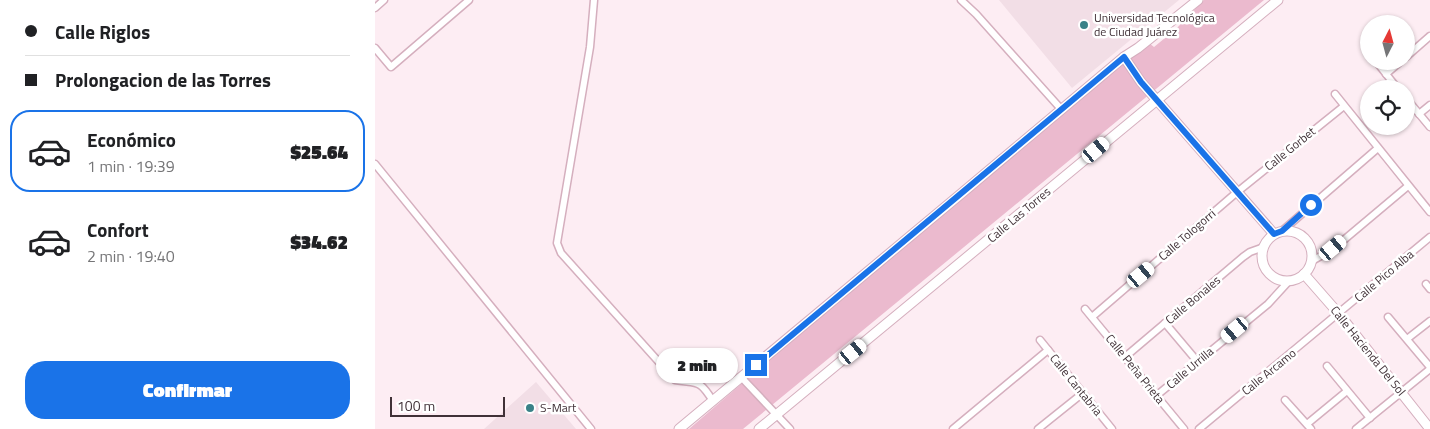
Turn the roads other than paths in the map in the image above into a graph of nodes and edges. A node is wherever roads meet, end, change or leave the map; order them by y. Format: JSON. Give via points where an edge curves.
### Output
{"nodes":[{"id":1,"x":384,"y":0,"type":"edge"},
{"id":2,"x":469,"y":0,"type":"edge"},
{"id":3,"x":594,"y":0,"type":"edge"},
{"id":4,"x":961,"y":0,"type":"edge"},
{"id":5,"x":1199,"y":0,"type":"edge"},
{"id":6,"x":1278,"y":0,"type":"edge"},
{"id":7,"x":375,"y":8,"type":"edge"},
{"id":8,"x":1430,"y":36,"type":"edge"},
{"id":9,"x":375,"y":48,"type":"edge"},
{"id":10,"x":1415,"y":49,"type":"edge"},
{"id":11,"x":1124,"y":57,"type":"junction"},
{"id":12,"x":1383,"y":70,"type":"edge"},
{"id":13,"x":1391,"y":70,"type":"edge"},
{"id":14,"x":1386,"y":74,"type":"junction"},
{"id":15,"x":1391,"y":80,"type":"edge"},
{"id":16,"x":1335,"y":94,"type":"dead end"},
{"id":17,"x":1157,"y":100,"type":"junction"},
{"id":18,"x":1430,"y":105,"type":"edge"},
{"id":19,"x":1344,"y":106,"type":"junction"},
{"id":20,"x":1061,"y":109,"type":"junction"},
{"id":21,"x":1415,"y":109,"type":"edge"},
{"id":22,"x":1419,"y":114,"type":"junction"},
{"id":23,"x":1430,"y":127,"type":"edge"},
{"id":24,"x":1378,"y":148,"type":"junction"},
{"id":25,"x":375,"y":164,"type":"edge"},
{"id":26,"x":1408,"y":186,"type":"junction"},
{"id":27,"x":1236,"y":193,"type":"junction"},
{"id":28,"x":1430,"y":212,"type":"edge"},
{"id":29,"x":1278,"y":233,"type":"junction"},
{"id":30,"x":1430,"y":237,"type":"edge"},
{"id":31,"x":1264,"y":247,"type":"junction"},
{"id":32,"x":1312,"y":261,"type":"junction"},
{"id":33,"x":1304,"y":274,"type":"junction"},
{"id":34,"x":1289,"y":280,"type":"junction"},
{"id":35,"x":1085,"y":309,"type":"dead end"},
{"id":36,"x":1339,"y":314,"type":"junction"},
{"id":37,"x":1092,"y":317,"type":"junction"},
{"id":38,"x":1388,"y":317,"type":"dead end"},
{"id":39,"x":1430,"y":321,"type":"edge"},
{"id":40,"x":1165,"y":323,"type":"junction"},
{"id":41,"x":1407,"y":339,"type":"junction"},
{"id":42,"x":1040,"y":340,"type":"dead end"},
{"id":43,"x":1049,"y":350,"type":"junction"},
{"id":44,"x":1125,"y":357,"type":"junction"},
{"id":45,"x":1197,"y":362,"type":"junction"},
{"id":46,"x":1327,"y":366,"type":"dead end"},
{"id":47,"x":1430,"y":368,"type":"edge"},
{"id":48,"x":741,"y":378,"type":"junction"},
{"id":49,"x":1347,"y":391,"type":"junction"},
{"id":50,"x":1401,"y":392,"type":"junction"},
{"id":51,"x":1083,"y":393,"type":"junction"},
{"id":52,"x":1157,"y":396,"type":"junction"},
{"id":53,"x":1285,"y":400,"type":"dead end"},
{"id":54,"x":713,"y":401,"type":"junction"},
{"id":55,"x":777,"y":414,"type":"junction"},
{"id":56,"x":1370,"y":418,"type":"junction"},
{"id":57,"x":1045,"y":427,"type":"edge"},
{"id":58,"x":1309,"y":427,"type":"edge"},
{"id":59,"x":591,"y":429,"type":"edge"},
{"id":60,"x":679,"y":429,"type":"edge"},
{"id":61,"x":759,"y":429,"type":"edge"},
{"id":62,"x":790,"y":429,"type":"edge"},
{"id":63,"x":953,"y":429,"type":"edge"},
{"id":64,"x":1037,"y":429,"type":"edge"},
{"id":65,"x":1112,"y":429,"type":"edge"},
{"id":66,"x":1184,"y":429,"type":"edge"},
{"id":67,"x":1199,"y":429,"type":"edge"},
{"id":68,"x":1356,"y":429,"type":"edge"},
{"id":69,"x":1430,"y":429,"type":"edge"}],
"edges":[{"from":1,"to":7,"type":"street"},
{"from":2,"to":9,"type":"street","via":[[391,67]]},
{"from":3,"to":54,"type":"street","via":[[590,47],[557,243],[561,253],[675,380],[697,383],[704,387]]},
{"from":4,"to":20,"type":"street"},
{"from":5,"to":11,"type":"main road"},
{"from":6,"to":17,"type":"main road","name":"Calle Las Torres"},
{"from":8,"to":10,"type":"street"},
{"from":11,"to":17,"type":"main road"},
{"from":11,"to":20,"type":"main road"},
{"from":12,"to":14,"type":"street"},
{"from":13,"to":14,"type":"street"},
{"from":14,"to":15,"type":"street"},
{"from":16,"to":19,"type":"street"},
{"from":17,"to":27,"type":"main road"},
{"from":17,"to":55,"type":"main road","name":"Calle Las Torres"},
{"from":18,"to":22,"type":"street"},
{"from":19,"to":24,"type":"street"},
{"from":19,"to":27,"type":"street","name":"Calle Gorbet"},
{"from":20,"to":48,"type":"main road"},
{"from":21,"to":22,"type":"street"},
{"from":22,"to":23,"type":"street"},
{"from":24,"to":26,"type":"street"},
{"from":24,"to":29,"type":"street"},
{"from":25,"to":59,"type":"street"},
{"from":26,"to":28,"type":"street"},
{"from":26,"to":32,"type":"street","via":[[1333,248]]},
{"from":27,"to":29,"type":"main road"},
{"from":27,"to":37,"type":"street","name":"Calle Tologorri"},
{"from":29,"to":31,"type":"main road"},
{"from":29,"to":32,"type":"main road","via":[[1291,230],[1299,233],[1310,245]]},
{"from":30,"to":36,"type":"street","name":"Calle Pico Alba"},
{"from":31,"to":34,"type":"main road","via":[[1262,256],[1268,271],[1274,277]]},
{"from":31,"to":40,"type":"street","name":"Calle Bonales","via":[[1243,257]]},
{"from":32,"to":33,"type":"main road"},
{"from":33,"to":34,"type":"main road"},
{"from":33,"to":36,"type":"main road","name":"Calle Hacienda Del Sol"},
{"from":34,"to":45,"type":"street","name":"Calle Urrilla","via":[[1268,304]]},
{"from":35,"to":37,"type":"street","name":"Calle Peña Prieta"},
{"from":36,"to":50,"type":"main road","name":"Calle Hacienda Del Sol"},
{"from":36,"to":67,"type":"street","name":"Calle Arcamo"},
{"from":37,"to":44,"type":"street","name":"Calle Peña Prieta"},
{"from":38,"to":41,"type":"street"},
{"from":39,"to":41,"type":"street"},
{"from":40,"to":44,"type":"street","name":"Calle Bonales"},
{"from":40,"to":45,"type":"street"},
{"from":41,"to":47,"type":"street"},
{"from":42,"to":43,"type":"street","name":"Calle Cantabria"},
{"from":43,"to":51,"type":"street","name":"Calle Cantabria"},
{"from":43,"to":63,"type":"street"},
{"from":44,"to":52,"type":"street","name":"Calle Peña Prieta"},
{"from":45,"to":52,"type":"street","name":"Calle Urrilla"},
{"from":46,"to":49,"type":"street"},
{"from":47,"to":50,"type":"street"},
{"from":48,"to":54,"type":"main road"},
{"from":48,"to":55,"type":"street"},
{"from":49,"to":56,"type":"street"},
{"from":49,"to":58,"type":"street"},
{"from":50,"to":56,"type":"street"},
{"from":50,"to":69,"type":"main road","name":"Calle Hacienda Del Sol"},
{"from":51,"to":57,"type":"street"},
{"from":51,"to":65,"type":"street","name":"Calle Cantabria"},
{"from":52,"to":66,"type":"street","name":"Calle Peña Prieta"},
{"from":53,"to":58,"type":"street"},
{"from":54,"to":60,"type":"main road"},
{"from":55,"to":61,"type":"main road","name":"Calle Las Torres"},
{"from":55,"to":62,"type":"street"},
{"from":56,"to":68,"type":"street"},
{"from":57,"to":64,"type":"street"}]}
